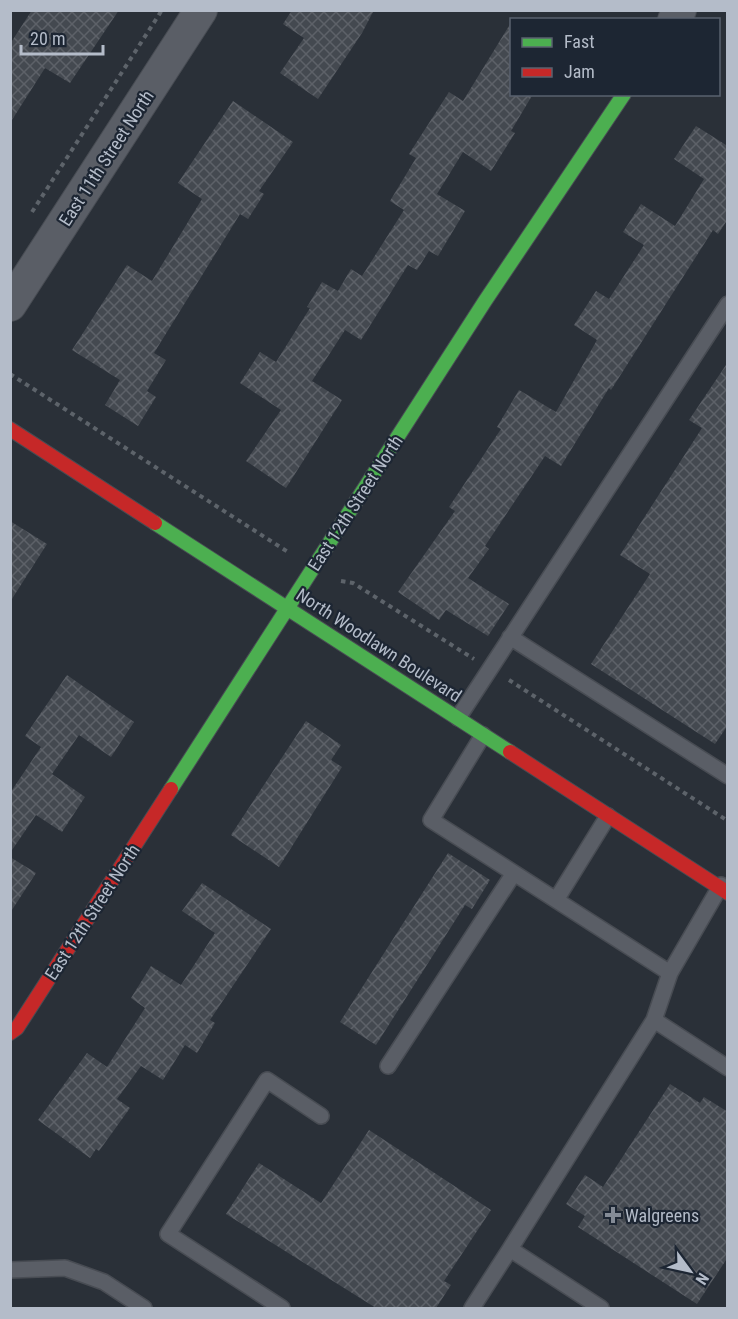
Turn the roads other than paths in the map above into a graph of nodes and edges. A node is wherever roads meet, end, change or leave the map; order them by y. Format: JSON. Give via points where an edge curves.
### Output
{"nodes":[{"id":1,"x":201,"y":10,"type":"edge"},
{"id":2,"x":623,"y":96,"type":"edge"},
{"id":3,"x":728,"y":304,"type":"edge"},
{"id":4,"x":10,"y":305,"type":"edge"},
{"id":5,"x":10,"y":429,"type":"edge"},
{"id":6,"x":288,"y":607,"type":"junction"},
{"id":7,"x":510,"y":637,"type":"junction"},
{"id":8,"x":458,"y":718,"type":"junction"},
{"id":9,"x":483,"y":735,"type":"junction"},
{"id":10,"x":728,"y":776,"type":"edge"},
{"id":11,"x":608,"y":816,"type":"junction"},
{"id":12,"x":514,"y":873,"type":"junction"},
{"id":13,"x":728,"y":874,"type":"edge"},
{"id":14,"x":723,"y":891,"type":"edge"},
{"id":15,"x":556,"y":900,"type":"junction"},
{"id":16,"x":670,"y":973,"type":"junction"},
{"id":17,"x":654,"y":1020,"type":"junction"},
{"id":18,"x":10,"y":1033,"type":"edge"},
{"id":19,"x":388,"y":1066,"type":"dead end"},
{"id":20,"x":728,"y":1068,"type":"edge"},
{"id":21,"x":321,"y":1116,"type":"dead end"},
{"id":22,"x":510,"y":1249,"type":"junction"},
{"id":23,"x":10,"y":1270,"type":"edge"},
{"id":24,"x":144,"y":1308,"type":"edge"},
{"id":25,"x":282,"y":1308,"type":"edge"},
{"id":26,"x":472,"y":1308,"type":"edge"},
{"id":27,"x":601,"y":1308,"type":"edge"}],
"edges":[{"from":1,"to":4,"type":"street","name":"East 11th Street North"},
{"from":2,"to":6,"type":"street","name":"East 12th Street North"},
{"from":3,"to":7,"type":"lane"},
{"from":5,"to":6,"type":"street","name":"North Woodlawn Boulevard"},
{"from":6,"to":8,"type":"street","name":"North Woodlawn Boulevard"},
{"from":6,"to":18,"type":"street","name":"East 12th Street North","via":[[17,1028]]},
{"from":7,"to":8,"type":"lane"},
{"from":7,"to":10,"type":"lane"},
{"from":8,"to":9,"type":"street","name":"North Woodlawn Boulevard"},
{"from":9,"to":11,"type":"street","name":"North Woodlawn Boulevard"},
{"from":9,"to":12,"type":"lane","via":[[430,820]]},
{"from":11,"to":14,"type":"street","name":"North Woodlawn Boulevard"},
{"from":11,"to":15,"type":"lane"},
{"from":12,"to":15,"type":"lane"},
{"from":12,"to":19,"type":"lane"},
{"from":13,"to":14,"type":"lane"},
{"from":14,"to":16,"type":"lane"},
{"from":15,"to":16,"type":"lane"},
{"from":16,"to":17,"type":"lane"},
{"from":17,"to":20,"type":"lane"},
{"from":17,"to":22,"type":"lane"},
{"from":21,"to":25,"type":"lane","via":[[267,1080],[168,1234]]},
{"from":22,"to":26,"type":"lane"},
{"from":22,"to":27,"type":"lane"},
{"from":23,"to":24,"type":"lane","via":[[65,1268],[104,1282]]}]}
